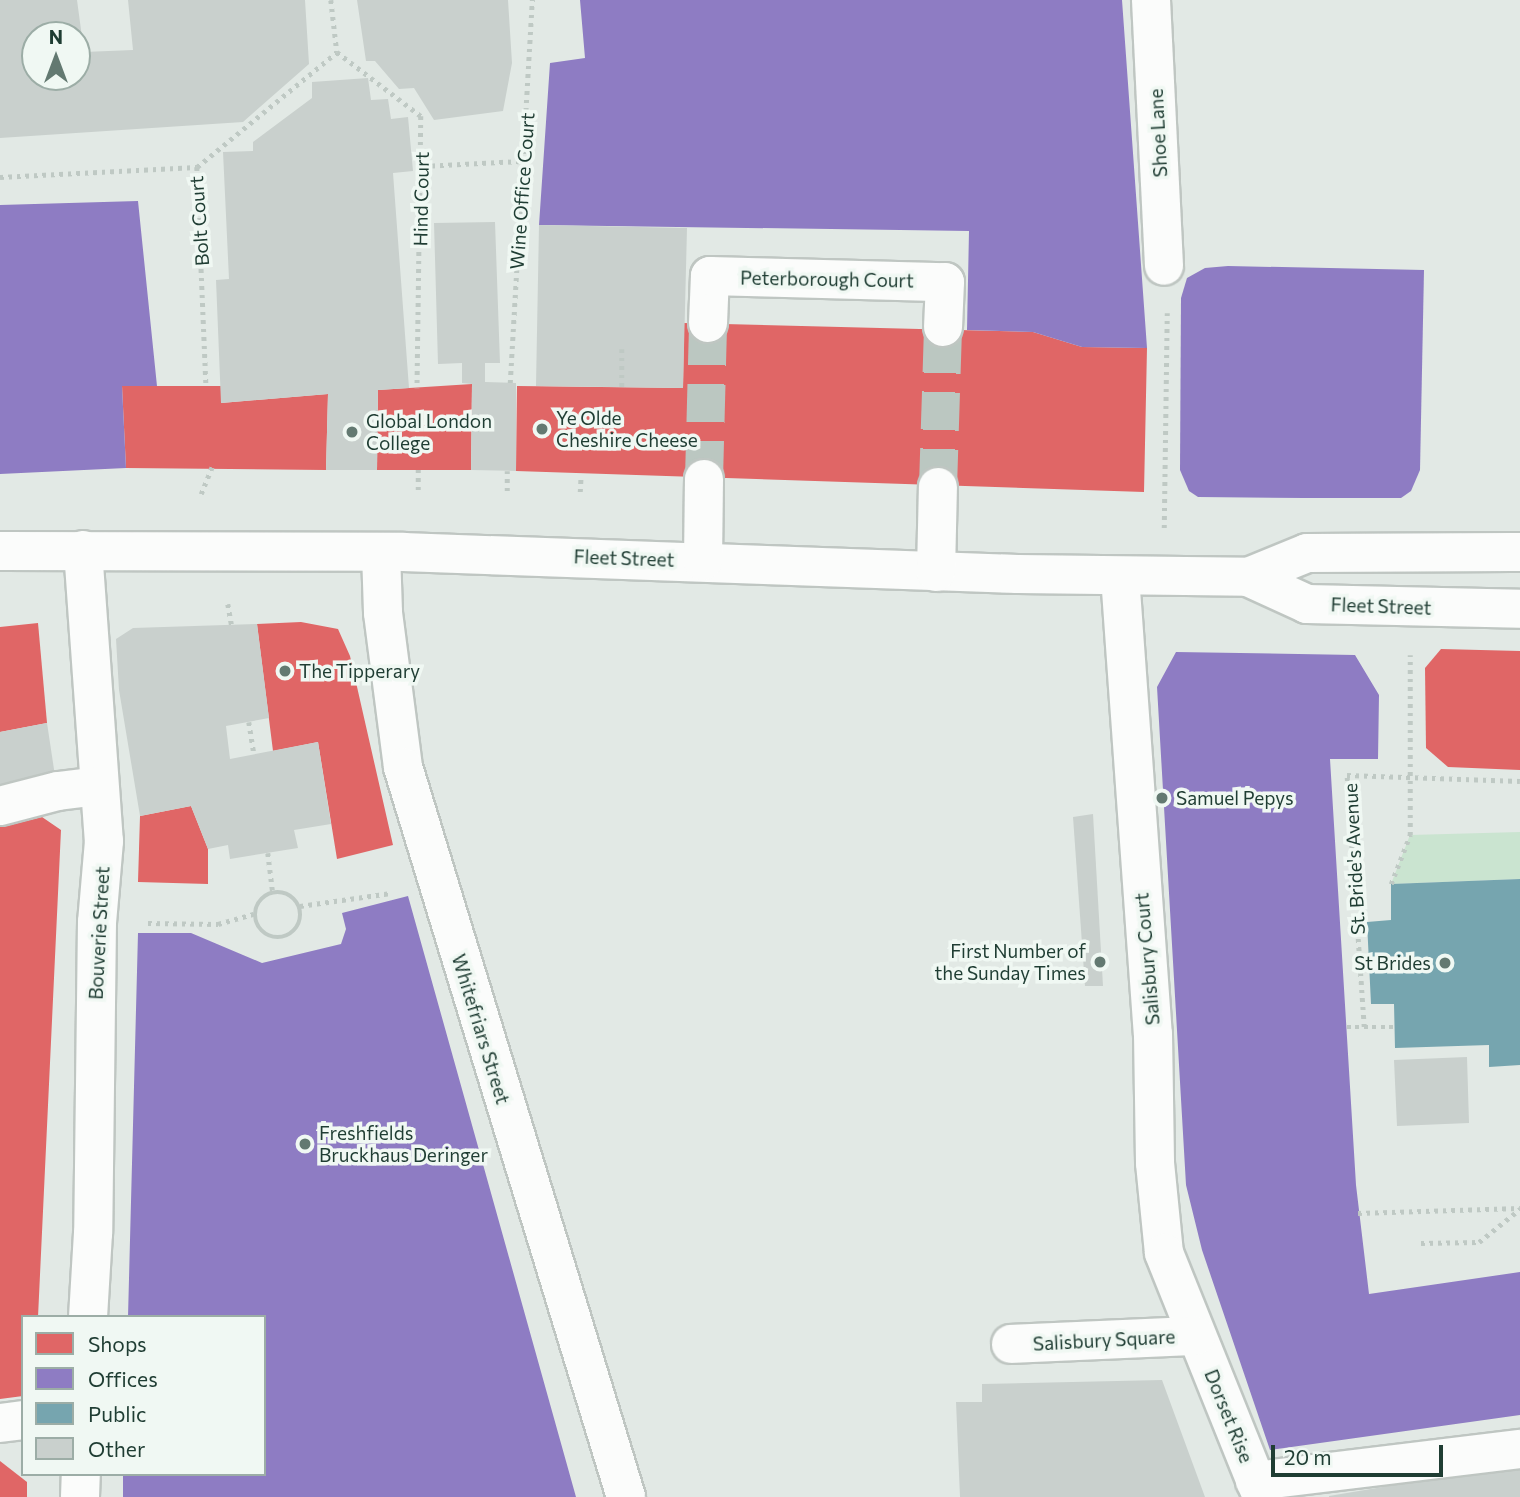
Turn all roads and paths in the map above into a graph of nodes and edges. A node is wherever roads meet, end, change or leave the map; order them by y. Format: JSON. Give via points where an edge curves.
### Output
{"nodes":[{"id":1,"x":331,"y":0,"type":"edge"},
{"id":2,"x":533,"y":0,"type":"edge"},
{"id":3,"x":1151,"y":0,"type":"edge"},
{"id":4,"x":337,"y":52,"type":"junction"},
{"id":5,"x":523,"y":162,"type":"junction"},
{"id":6,"x":423,"y":166,"type":"junction"},
{"id":7,"x":197,"y":167,"type":"junction"},
{"id":8,"x":0,"y":177,"type":"edge"},
{"id":9,"x":1164,"y":266,"type":"dead end"},
{"id":10,"x":1167,"y":318,"type":"dead end"},
{"id":11,"x":708,"y":323,"type":"tunnel mouth"},
{"id":12,"x":943,"y":327,"type":"tunnel mouth"},
{"id":13,"x":622,"y":349,"type":"dead end"},
{"id":14,"x":510,"y":383,"type":"dead end"},
{"id":15,"x":206,"y":386,"type":"dead end"},
{"id":16,"x":417,"y":387,"type":"dead end"},
{"id":17,"x":622,"y":387,"type":"dead end"},
{"id":18,"x":212,"y":467,"type":"dead end"},
{"id":19,"x":418,"y":468,"type":"dead end"},
{"id":20,"x":508,"y":471,"type":"dead end"},
{"id":21,"x":581,"y":475,"type":"dead end"},
{"id":22,"x":704,"y":479,"type":"tunnel mouth"},
{"id":23,"x":938,"y":487,"type":"tunnel mouth"},
{"id":24,"x":418,"y":489,"type":"dead end"},
{"id":25,"x":507,"y":491,"type":"dead end"},
{"id":26,"x":580,"y":492,"type":"dead end"},
{"id":27,"x":201,"y":494,"type":"dead end"},
{"id":28,"x":1164,"y":525,"type":"dead end"},
{"id":29,"x":83,"y":550,"type":"junction"},
{"id":30,"x":0,"y":551,"type":"edge"},
{"id":31,"x":381,"y":552,"type":"junction"},
{"id":32,"x":1520,"y":552,"type":"edge"},
{"id":33,"x":703,"y":561,"type":"junction"},
{"id":34,"x":936,"y":572,"type":"junction"},
{"id":35,"x":1120,"y":576,"type":"junction"},
{"id":36,"x":1248,"y":577,"type":"junction"},
{"id":37,"x":216,"y":602,"type":"dead end"},
{"id":38,"x":1520,"y":609,"type":"edge"},
{"id":39,"x":232,"y":626,"type":"dead end"},
{"id":40,"x":1410,"y":645,"type":"dead end"},
{"id":41,"x":249,"y":722,"type":"dead end"},
{"id":42,"x":254,"y":755,"type":"dead end"},
{"id":43,"x":1409,"y":774,"type":"junction"},
{"id":44,"x":1520,"y":780,"type":"edge"},
{"id":45,"x":99,"y":786,"type":"junction"},
{"id":46,"x":0,"y":806,"type":"edge"},
{"id":47,"x":268,"y":853,"type":"dead end"},
{"id":48,"x":1391,"y":884,"type":"dead end"},
{"id":49,"x":273,"y":892,"type":"junction"},
{"id":50,"x":381,"y":895,"type":"dead end"},
{"id":51,"x":300,"y":906,"type":"junction"},
{"id":52,"x":254,"y":914,"type":"junction"},
{"id":53,"x":143,"y":923,"type":"dead end"},
{"id":54,"x":1346,"y":1027,"type":"dead end"},
{"id":55,"x":1364,"y":1027,"type":"junction"},
{"id":56,"x":1394,"y":1027,"type":"dead end"},
{"id":57,"x":1520,"y":1209,"type":"edge"},
{"id":58,"x":1358,"y":1213,"type":"dead end"},
{"id":59,"x":1421,"y":1243,"type":"dead end"},
{"id":60,"x":88,"y":1315,"type":"edge"},
{"id":61,"x":1196,"y":1336,"type":"junction"},
{"id":62,"x":1012,"y":1344,"type":"dead end"},
{"id":63,"x":21,"y":1420,"type":"edge"},
{"id":64,"x":0,"y":1423,"type":"edge"},
{"id":65,"x":1520,"y":1449,"type":"edge"},
{"id":66,"x":80,"y":1476,"type":"edge"},
{"id":67,"x":1259,"y":1489,"type":"edge"},
{"id":68,"x":80,"y":1497,"type":"edge"},
{"id":69,"x":626,"y":1497,"type":"edge"}],
"edges":[{"from":1,"to":4,"type":"path"},
{"from":2,"to":5,"type":"path","name":"Wine Office Court"},
{"from":3,"to":9,"type":"street","name":"Shoe Lane"},
{"from":4,"to":6,"type":"path","name":"Hind Court","via":[[421,116]]},
{"from":4,"to":7,"type":"path"},
{"from":5,"to":6,"type":"path"},
{"from":5,"to":14,"type":"path","name":"Wine Office Court"},
{"from":6,"to":16,"type":"path","name":"Hind Court"},
{"from":7,"to":8,"type":"path","name":"Bolt Court"},
{"from":7,"to":15,"type":"path","name":"Bolt Court"},
{"from":10,"to":28,"type":"path"},
{"from":11,"to":12,"type":"street","name":"Peterborough Court","via":[[710,276],[945,282]]},
{"from":13,"to":17,"type":"path"},
{"from":18,"to":27,"type":"path"},
{"from":19,"to":24,"type":"path"},
{"from":20,"to":25,"type":"path"},
{"from":21,"to":26,"type":"path"},
{"from":22,"to":33,"type":"street"},
{"from":23,"to":34,"type":"street"},
{"from":29,"to":30,"type":"street","name":"Fleet Street"},
{"from":29,"to":31,"type":"street","name":"Fleet Street"},
{"from":29,"to":45,"type":"street","name":"Bouverie Street"},
{"from":31,"to":33,"type":"street","name":"Fleet Street"},
{"from":31,"to":69,"type":"street","name":"Whitefriars Street","via":[[383,613],[403,767]]},
{"from":32,"to":36,"type":"street","name":"Fleet Street","via":[[1307,552]]},
{"from":33,"to":34,"type":"street","name":"Fleet Street"},
{"from":34,"to":35,"type":"street","name":"Fleet Street"},
{"from":35,"to":36,"type":"street","name":"Fleet Street"},
{"from":35,"to":61,"type":"street","name":"Salisbury Court","via":[[1153,1034],[1155,1163],[1164,1252]]},
{"from":36,"to":38,"type":"street","name":"Fleet Street","via":[[1307,604]]},
{"from":37,"to":39,"type":"path","via":[[230,605]]},
{"from":40,"to":43,"type":"path","name":"St. Bride's Avenue"},
{"from":41,"to":42,"type":"path"},
{"from":43,"to":44,"type":"path","name":"St. Bride's Avenue"},
{"from":43,"to":48,"type":"path","name":"St. Bride's Avenue","via":[[1410,835]]},
{"from":43,"to":55,"type":"path","name":"St. Bride's Avenue","via":[[1346,775]]},
{"from":45,"to":46,"type":"street"},
{"from":45,"to":60,"type":"street","name":"Bouverie Street","via":[[104,842],[97,922]]},
{"from":47,"to":49,"type":"path"},
{"from":49,"to":51,"type":"path","via":[[289,894]]},
{"from":49,"to":52,"type":"path","via":[[260,900]]},
{"from":50,"to":51,"type":"path"},
{"from":51,"to":52,"type":"path","via":[[301,923],[290,936],[274,939],[259,930]]},
{"from":52,"to":53,"type":"path","via":[[218,925]]},
{"from":54,"to":55,"type":"path"},
{"from":55,"to":56,"type":"path"},
{"from":57,"to":58,"type":"path"},
{"from":57,"to":59,"type":"path","via":[[1479,1242]]},
{"from":61,"to":62,"type":"street","name":"Salisbury Square"},
{"from":61,"to":67,"type":"street","name":"Dorset Rise"},
{"from":63,"to":64,"type":"street"},
{"from":65,"to":67,"type":"street"},
{"from":66,"to":68,"type":"street"}]}
